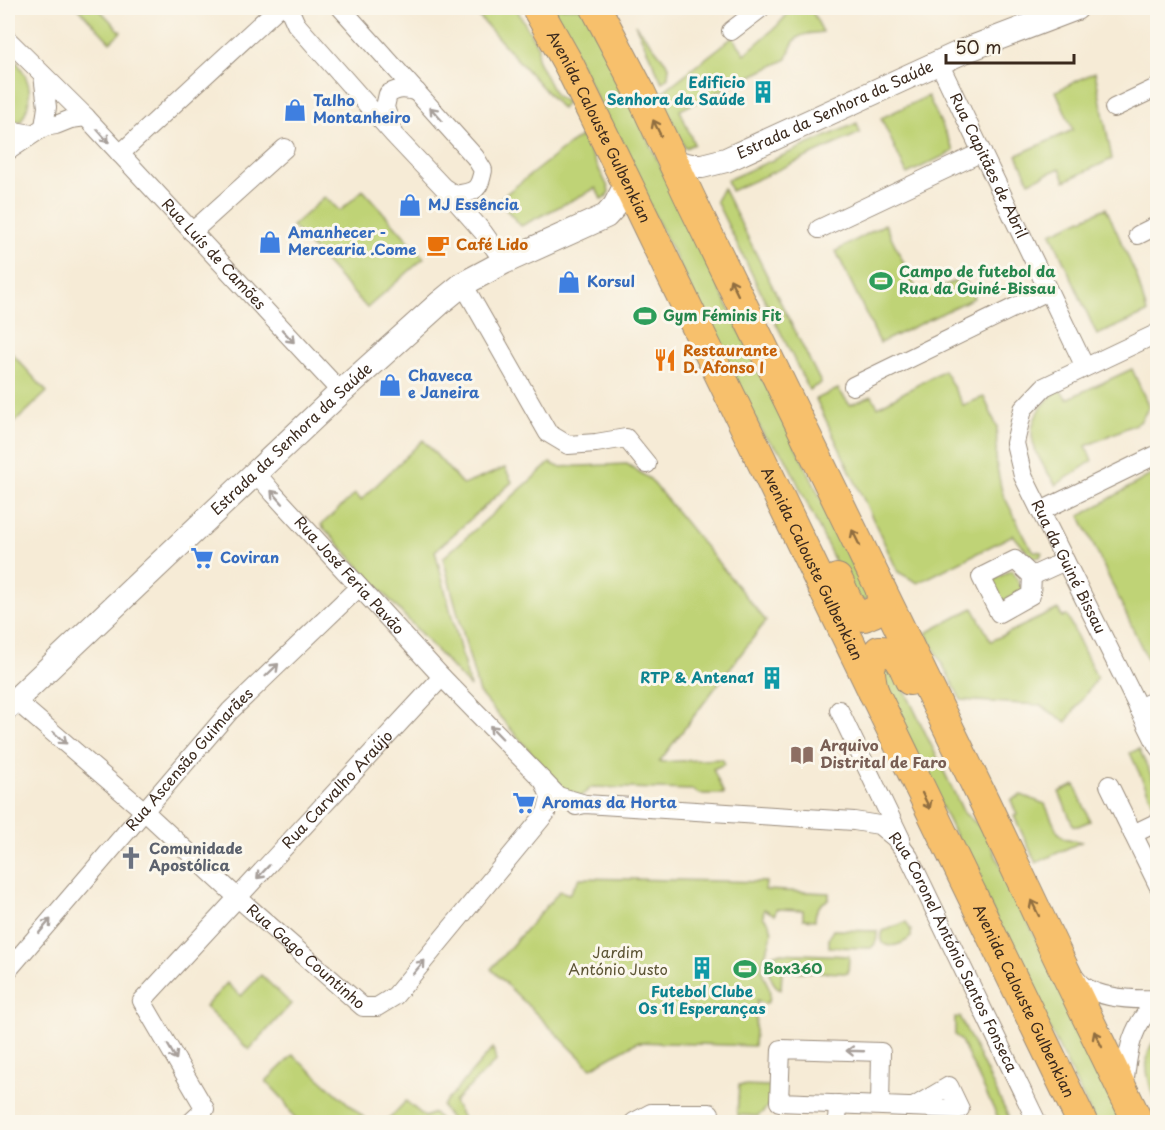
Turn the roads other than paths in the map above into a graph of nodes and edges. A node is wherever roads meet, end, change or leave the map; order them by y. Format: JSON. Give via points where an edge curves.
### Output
{"nodes":[{"id":1,"x":341,"y":8,"type":"edge"},
{"id":2,"x":537,"y":8,"type":"edge"},
{"id":3,"x":596,"y":8,"type":"edge"},
{"id":4,"x":761,"y":8,"type":"edge"},
{"id":5,"x":1076,"y":8,"type":"edge"},
{"id":6,"x":273,"y":13,"type":"edge"},
{"id":7,"x":293,"y":16,"type":"edge"},
{"id":8,"x":731,"y":31,"type":"dead end"},
{"id":9,"x":8,"y":40,"type":"edge"},
{"id":10,"x":390,"y":62,"type":"junction"},
{"id":11,"x":939,"y":63,"type":"junction"},
{"id":12,"x":43,"y":75,"type":"junction"},
{"id":13,"x":1158,"y":87,"type":"edge"},
{"id":14,"x":353,"y":89,"type":"junction"},
{"id":15,"x":417,"y":92,"type":"junction"},
{"id":16,"x":1114,"y":108,"type":"dead end"},
{"id":17,"x":86,"y":117,"type":"junction"},
{"id":18,"x":8,"y":130,"type":"edge"},
{"id":19,"x":38,"y":131,"type":"junction"},
{"id":20,"x":393,"y":134,"type":"junction"},
{"id":21,"x":285,"y":148,"type":"dead end"},
{"id":22,"x":8,"y":152,"type":"edge"},
{"id":23,"x":982,"y":152,"type":"junction"},
{"id":24,"x":120,"y":154,"type":"junction"},
{"id":25,"x":726,"y":160,"type":"junction"},
{"id":26,"x":673,"y":162,"type":"junction"},
{"id":27,"x":627,"y":183,"type":"junction"},
{"id":28,"x":443,"y":187,"type":"junction"},
{"id":29,"x":691,"y":200,"type":"junction"},
{"id":30,"x":606,"y":216,"type":"junction"},
{"id":31,"x":645,"y":220,"type":"junction"},
{"id":32,"x":1158,"y":225,"type":"edge"},
{"id":33,"x":819,"y":229,"type":"dead end"},
{"id":34,"x":192,"y":232,"type":"junction"},
{"id":35,"x":1138,"y":235,"type":"dead end"},
{"id":36,"x":504,"y":262,"type":"junction"},
{"id":37,"x":463,"y":284,"type":"junction"},
{"id":38,"x":1048,"y":291,"type":"junction"},
{"id":39,"x":1158,"y":333,"type":"edge"},
{"id":40,"x":1085,"y":367,"type":"junction"},
{"id":41,"x":853,"y":386,"type":"dead end"},
{"id":42,"x":341,"y":392,"type":"junction"},
{"id":43,"x":745,"y":427,"type":"junction"},
{"id":44,"x":1158,"y":453,"type":"edge"},
{"id":45,"x":647,"y":464,"type":"dead end"},
{"id":46,"x":255,"y":472,"type":"junction"},
{"id":47,"x":1041,"y":511,"type":"junction"},
{"id":48,"x":1065,"y":561,"type":"junction"},
{"id":49,"x":1032,"y":576,"type":"dead end"},
{"id":50,"x":359,"y":587,"type":"junction"},
{"id":51,"x":881,"y":591,"type":"junction"},
{"id":52,"x":442,"y":677,"type":"junction"},
{"id":53,"x":873,"y":691,"type":"junction"},
{"id":54,"x":1158,"y":699,"type":"edge"},
{"id":55,"x":11,"y":704,"type":"edge"},
{"id":56,"x":1138,"y":708,"type":"junction"},
{"id":57,"x":839,"y":710,"type":"dead end"},
{"id":58,"x":1158,"y":747,"type":"edge"},
{"id":59,"x":541,"y":778,"type":"junction"},
{"id":60,"x":1109,"y":785,"type":"dead end"},
{"id":61,"x":878,"y":790,"type":"junction"},
{"id":62,"x":985,"y":803,"type":"junction"},
{"id":63,"x":585,"y":804,"type":"junction"},
{"id":64,"x":144,"y":810,"type":"junction"},
{"id":65,"x":546,"y":813,"type":"junction"},
{"id":66,"x":854,"y":821,"type":"junction"},
{"id":67,"x":1158,"y":822,"type":"edge"},
{"id":68,"x":1133,"y":834,"type":"junction"},
{"id":69,"x":909,"y":857,"type":"junction"},
{"id":70,"x":1158,"y":885,"type":"edge"},
{"id":71,"x":238,"y":898,"type":"junction"},
{"id":72,"x":1060,"y":961,"type":"junction"},
{"id":73,"x":8,"y":970,"type":"edge"},
{"id":74,"x":1158,"y":1000,"type":"edge"},
{"id":75,"x":1123,"y":1091,"type":"junction"},
{"id":76,"x":838,"y":1104,"type":"junction"},
{"id":77,"x":880,"y":1106,"type":"junction"},
{"id":78,"x":915,"y":1107,"type":"dead end"},
{"id":79,"x":710,"y":1113,"type":"dead end"},
{"id":80,"x":191,"y":1122,"type":"edge"},
{"id":81,"x":634,"y":1122,"type":"edge"},
{"id":82,"x":837,"y":1122,"type":"edge"},
{"id":83,"x":1037,"y":1122,"type":"edge"},
{"id":84,"x":1082,"y":1122,"type":"edge"},
{"id":85,"x":1138,"y":1122,"type":"edge"}],
"edges":[{"from":1,"to":10,"type":"street"},
{"from":2,"to":27,"type":"main road","name":"Avenida Calouste Gulbenkian"},
{"from":26,"to":3,"type":"main road","one_way":true},
{"from":4,"to":8,"type":"street"},
{"from":5,"to":11,"type":"street","name":"Estrada da Senhora da Saúde"},
{"from":6,"to":7,"type":"street"},
{"from":6,"to":24,"type":"street"},
{"from":7,"to":14,"type":"street"},
{"from":9,"to":12,"type":"street","name":"Rua Luís de Camões"},
{"from":10,"to":14,"type":"street","via":[[393,74],[384,92],[372,95]]},
{"from":10,"to":15,"type":"street"},
{"from":11,"to":23,"type":"street","name":"Rua Capitães de Abril"},
{"from":11,"to":25,"type":"street","name":"Estrada da Senhora da Saúde"},
{"from":12,"to":17,"type":"street","name":"Rua Luís de Camões"},
{"from":12,"to":19,"type":"street","via":[[47,107]]},
{"from":13,"to":16,"type":"street"},
{"from":14,"to":20,"type":"street"},
{"from":15,"to":20,"type":"street","via":[[406,88],[388,94],[385,107]]},
{"from":28,"to":15,"type":"street","one_way":true,"via":[[455,195],[469,193],[480,185],[483,170],[476,157]]},
{"from":17,"to":19,"type":"street"},
{"from":17,"to":24,"type":"street","name":"Rua Luís de Camões","one_way":true},
{"from":18,"to":19,"type":"street"},
{"from":19,"to":22,"type":"street"},
{"from":20,"to":28,"type":"street"},
{"from":21,"to":34,"type":"street"},
{"from":23,"to":33,"type":"street"},
{"from":23,"to":38,"type":"street","name":"Rua Capitães de Abril"},
{"from":24,"to":34,"type":"street","name":"Rua Luís de Camões"},
{"from":25,"to":26,"type":"street","via":[[702,166]]},
{"from":25,"to":29,"type":"street","via":[[700,180]]},
{"from":26,"to":29,"type":"main road"},
{"from":27,"to":30,"type":"street"},
{"from":27,"to":31,"type":"main road","name":"Avenida Calouste Gulbenkian"},
{"from":28,"to":36,"type":"street"},
{"from":51,"to":29,"type":"main road","one_way":true},
{"from":30,"to":31,"type":"street"},
{"from":30,"to":36,"type":"street","name":"Estrada da Senhora da Saúde"},
{"from":31,"to":43,"type":"main road","name":"Avenida Calouste Gulbenkian"},
{"from":32,"to":35,"type":"street"},
{"from":34,"to":42,"type":"street","name":"Rua Luís de Camões","one_way":true},
{"from":36,"to":37,"type":"street","name":"Estrada da Senhora da Saúde"},
{"from":37,"to":42,"type":"street","name":"Estrada da Senhora da Saúde"},
{"from":37,"to":45,"type":"street","via":[[548,433],[568,445],[626,438]]},
{"from":38,"to":40,"type":"street","name":"Rua Capitães de Abril"},
{"from":38,"to":41,"type":"street"},
{"from":39,"to":40,"type":"street"},
{"from":40,"to":47,"type":"street","name":"Rua da Guiné Bissau","via":[[1044,387],[1023,410],[1015,443],[1023,476]]},
{"from":42,"to":46,"type":"street","name":"Estrada da Senhora da Saúde"},
{"from":43,"to":51,"type":"main road","via":[[782,469],[852,611],[864,615],[879,609],[883,603]]},
{"from":43,"to":53,"type":"main road","name":"Avenida Calouste Gulbenkian"},
{"from":44,"to":47,"type":"street"},
{"from":50,"to":46,"type":"street","name":"Rua José Feria Pavão","one_way":true},
{"from":46,"to":55,"type":"street","name":"Estrada da Senhora da Saúde"},
{"from":47,"to":48,"type":"street","name":"Rua da Guiné Bissau"},
{"from":48,"to":49,"type":"street"},
{"from":48,"to":56,"type":"street","name":"Rua da Guiné Bissau"},
{"from":50,"to":52,"type":"street","name":"Rua José Feria Pavão"},
{"from":64,"to":50,"type":"street","name":"Rua Ascensão Guimarães","one_way":true,"via":[[230,711]]},
{"from":51,"to":62,"type":"main road"},
{"from":59,"to":52,"type":"street","one_way":true},
{"from":52,"to":71,"type":"street","name":"Rua Carvalho Araújo","one_way":true},
{"from":53,"to":62,"type":"main road","via":[[869,668],[879,651],[889,651],[900,658],[962,787]]},
{"from":53,"to":84,"type":"main road","name":"Avenida Calouste Gulbenkian","one_way":true},
{"from":54,"to":56,"type":"street"},
{"from":55,"to":64,"type":"street","name":"Rua Gago Countinho","one_way":true},
{"from":56,"to":58,"type":"street","name":"Rua da Guiné Bissau"},
{"from":57,"to":61,"type":"street"},
{"from":59,"to":63,"type":"street","via":[[558,796]]},
{"from":59,"to":65,"type":"street","via":[[550,797]]},
{"from":60,"to":68,"type":"street"},
{"from":61,"to":66,"type":"street","via":[[876,808],[870,818]]},
{"from":61,"to":69,"type":"street"},
{"from":72,"to":62,"type":"main road","one_way":true},
{"from":63,"to":65,"type":"street"},
{"from":63,"to":66,"type":"street","name":"Rua Coronel António Santos Fonseca"},
{"from":64,"to":71,"type":"street","name":"Rua Gago Countinho"},
{"from":73,"to":64,"type":"street","name":"Rua Ascensão Guimarães","one_way":true},
{"from":71,"to":65,"type":"street","name":"Rua Gago Countinho","one_way":true,"via":[[363,1007],[377,1007],[395,996]]},
{"from":66,"to":69,"type":"street","name":"Rua Coronel António Santos Fonseca","via":[[879,825]]},
{"from":67,"to":68,"type":"street"},
{"from":68,"to":70,"type":"street"},
{"from":69,"to":83,"type":"street","name":"Rua Coronel António Santos Fonseca"},
{"from":71,"to":80,"type":"street","name":"Rua Carvalho Araújo","one_way":true,"via":[[142,1001],[205,1109]]},
{"from":72,"to":74,"type":"street","via":[[1082,985],[1098,992]]},
{"from":75,"to":72,"type":"main road","one_way":true},
{"from":74,"to":75,"type":"street","via":[[1136,1028],[1129,1047]]},
{"from":75,"to":85,"type":"main road"},
{"from":76,"to":77,"type":"street"},
{"from":77,"to":76,"type":"street","one_way":true,"via":[[881,1052],[781,1049],[779,1102]]},
{"from":76,"to":82,"type":"street"},
{"from":77,"to":78,"type":"street"},
{"from":79,"to":81,"type":"street","via":[[651,1113]]}]}
